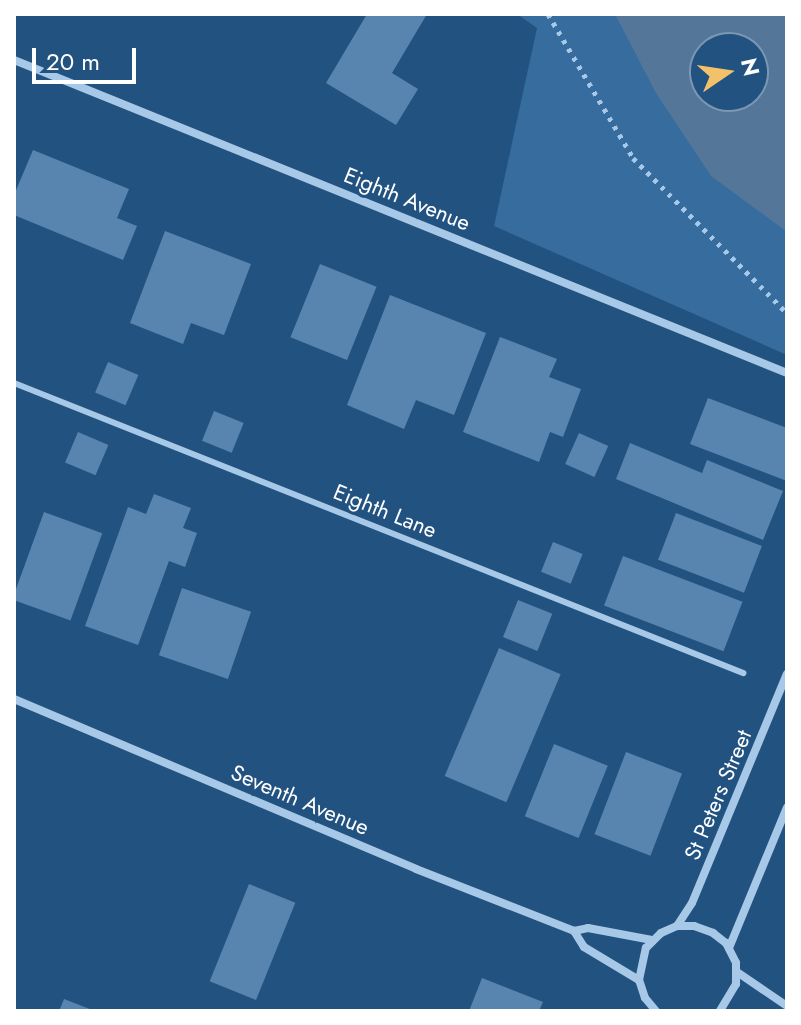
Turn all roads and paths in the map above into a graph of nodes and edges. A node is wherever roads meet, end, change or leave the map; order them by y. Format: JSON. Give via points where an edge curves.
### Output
{"nodes":[{"id":1,"x":548,"y":14,"type":"edge"},
{"id":2,"x":14,"y":60,"type":"edge"},
{"id":3,"x":787,"y":313,"type":"edge"},
{"id":4,"x":787,"y":373,"type":"edge"},
{"id":5,"x":14,"y":383,"type":"edge"},
{"id":6,"x":743,"y":673,"type":"dead end"},
{"id":7,"x":787,"y":674,"type":"edge"},
{"id":8,"x":14,"y":699,"type":"edge"},
{"id":9,"x":787,"y":807,"type":"edge"},
{"id":10,"x":677,"y":926,"type":"junction"},
{"id":11,"x":574,"y":931,"type":"junction"},
{"id":12,"x":652,"y":940,"type":"junction"},
{"id":13,"x":729,"y":948,"type":"junction"},
{"id":14,"x":737,"y":972,"type":"junction"},
{"id":15,"x":639,"y":980,"type":"junction"},
{"id":16,"x":645,"y":998,"type":"junction"},
{"id":17,"x":787,"y":1006,"type":"edge"},
{"id":18,"x":643,"y":1011,"type":"edge"},
{"id":19,"x":656,"y":1011,"type":"edge"},
{"id":20,"x":720,"y":1011,"type":"edge"}],
"edges":[{"from":1,"to":3,"type":"path","via":[[633,158]]},
{"from":2,"to":4,"type":"street","name":"Eighth Avenue"},
{"from":5,"to":6,"type":"lane","name":"Eighth Lane"},
{"from":7,"to":10,"type":"street","name":"St Peters Street","via":[[692,903]]},
{"from":8,"to":11,"type":"street","name":"Seventh Avenue"},
{"from":9,"to":13,"type":"street"},
{"from":10,"to":12,"type":"street"},
{"from":10,"to":13,"type":"street","via":[[713,933]]},
{"from":11,"to":12,"type":"street","name":"Seventh Avenue","via":[[588,928]]},
{"from":11,"to":15,"type":"street","name":"Seventh Avenue","via":[[584,947]]},
{"from":12,"to":15,"type":"street","via":[[639,967]]},
{"from":13,"to":14,"type":"street"},
{"from":14,"to":17,"type":"street"},
{"from":14,"to":20,"type":"street"},
{"from":15,"to":16,"type":"street"},
{"from":16,"to":18,"type":"street"},
{"from":16,"to":19,"type":"street"}]}
